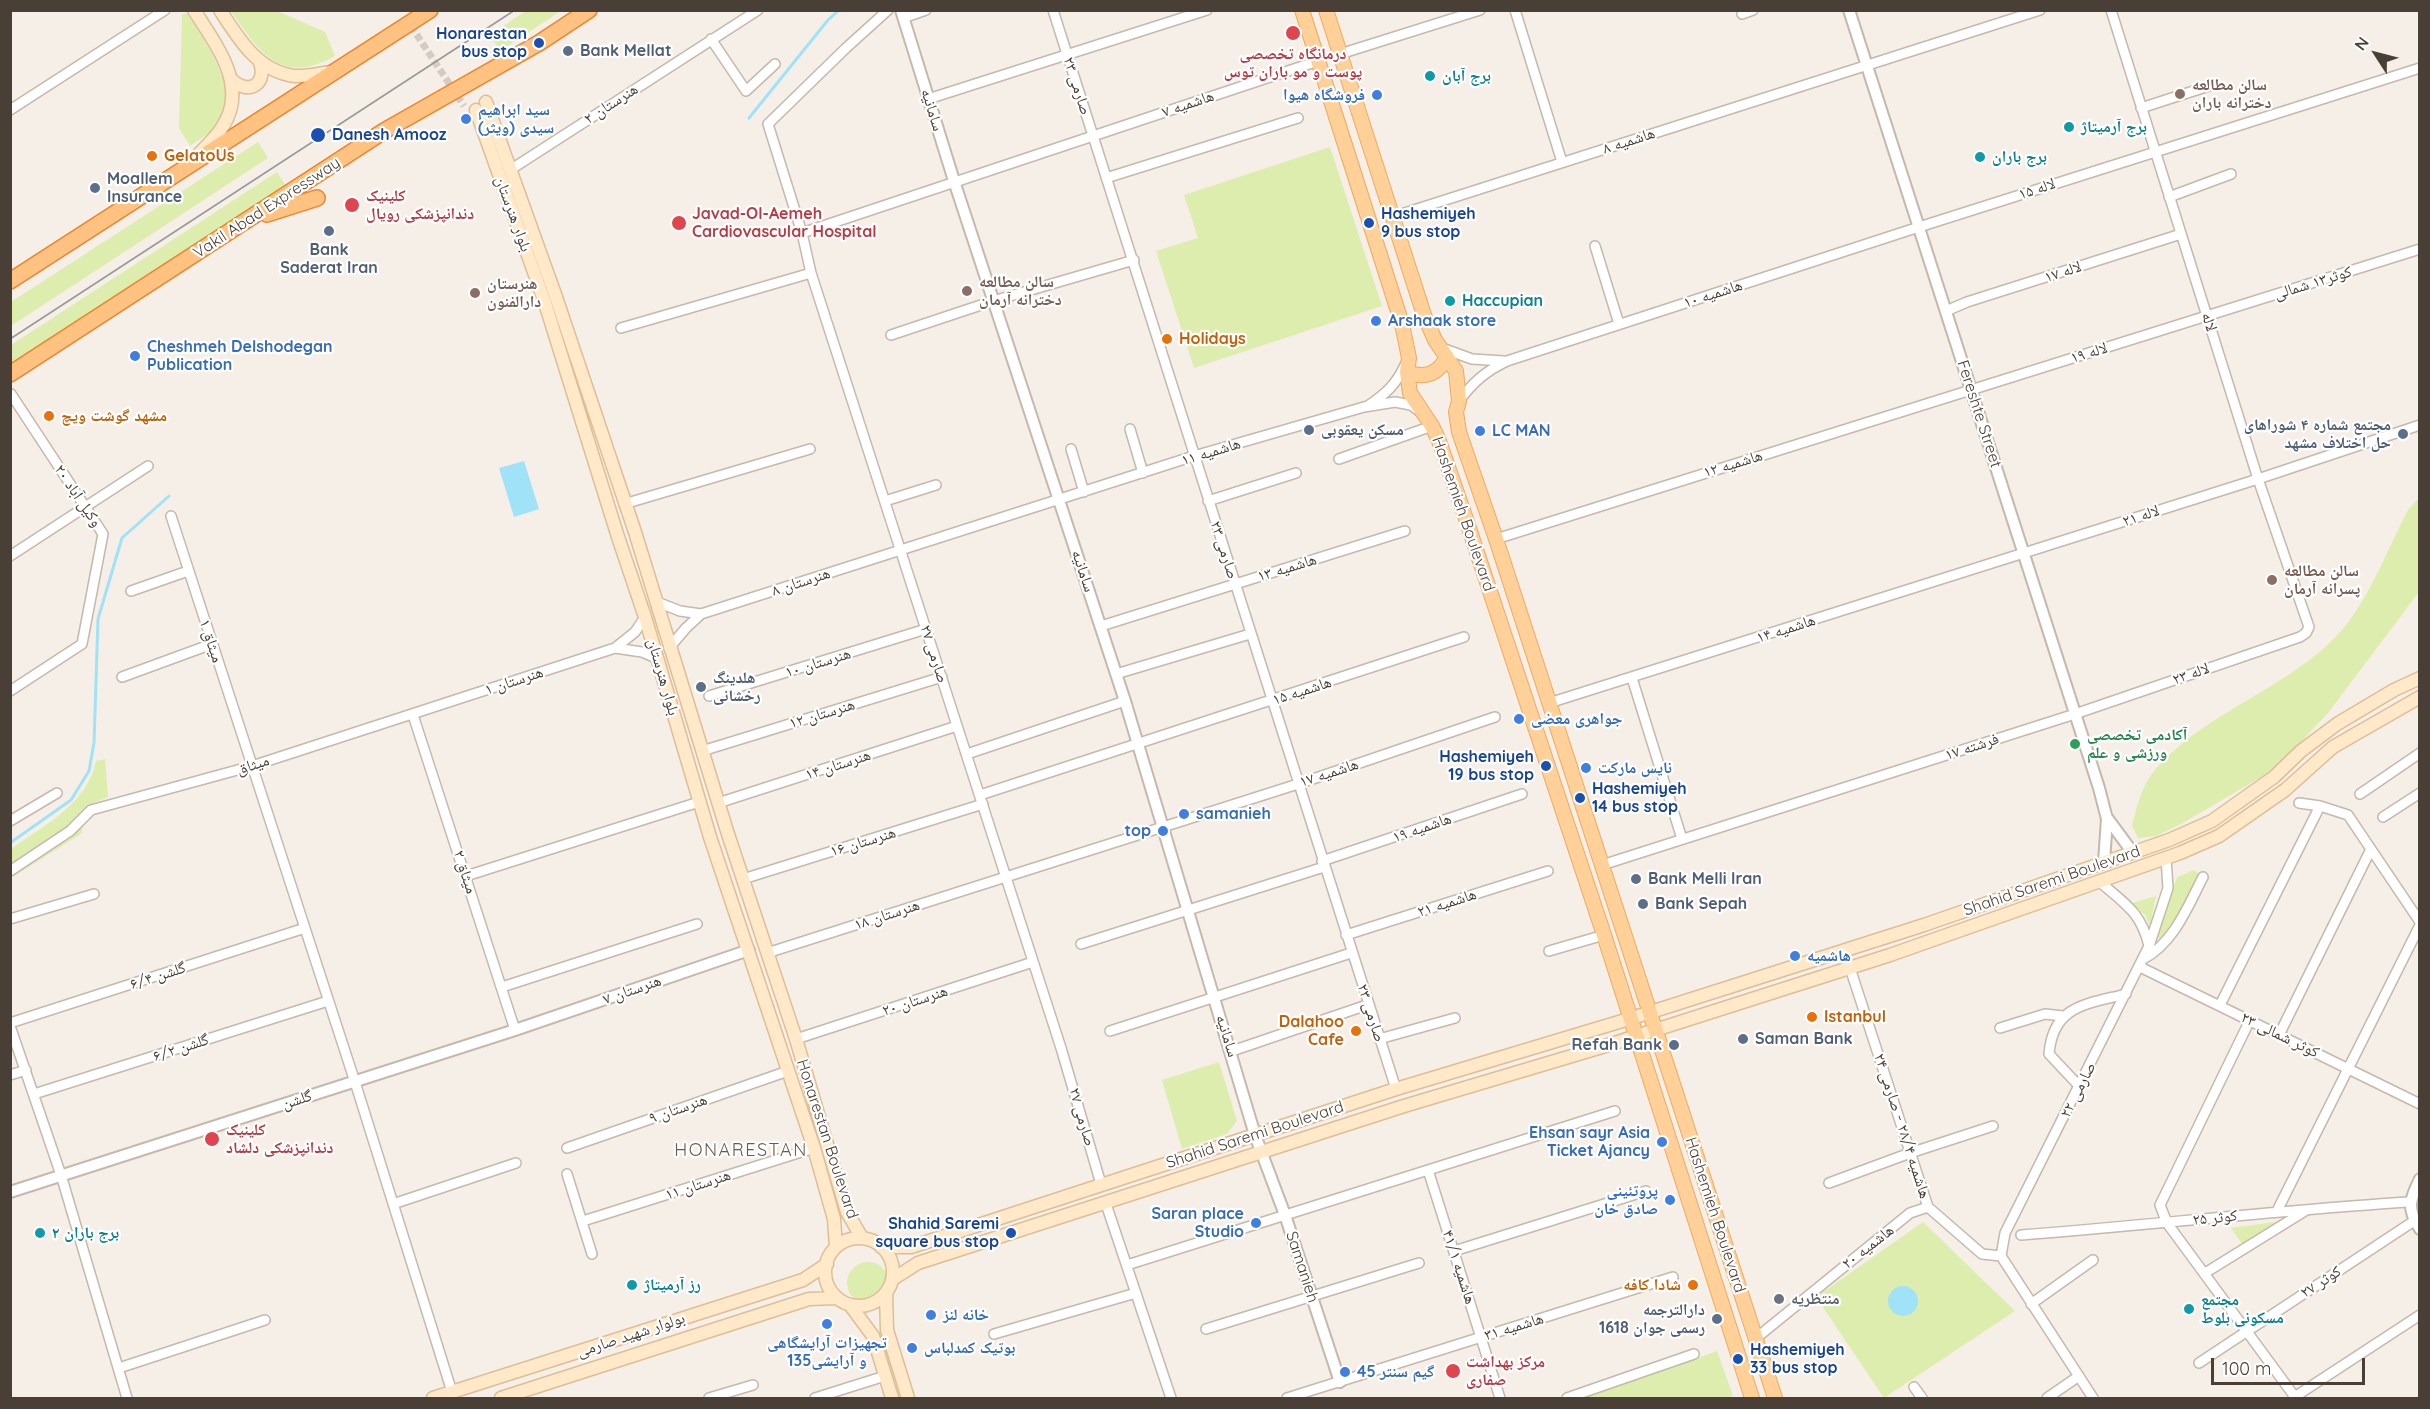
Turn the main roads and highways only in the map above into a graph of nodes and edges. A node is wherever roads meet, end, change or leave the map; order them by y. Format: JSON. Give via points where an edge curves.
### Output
{"nodes":[{"id":1,"x":194,"y":10,"type":"edge"},
{"id":2,"x":220,"y":10,"type":"edge"},
{"id":3,"x":430,"y":10,"type":"edge"},
{"id":4,"x":589,"y":10,"type":"edge"},
{"id":5,"x":1302,"y":10,"type":"edge"},
{"id":6,"x":1326,"y":10,"type":"edge"},
{"id":7,"x":260,"y":60,"type":"junction"},
{"id":8,"x":332,"y":72,"type":"junction"},
{"id":9,"x":231,"y":79,"type":"junction"},
{"id":10,"x":486,"y":102,"type":"dead end"},
{"id":11,"x":476,"y":110,"type":"tunnel mouth"},
{"id":12,"x":187,"y":167,"type":"junction"},
{"id":13,"x":317,"y":198,"type":"dead end"},
{"id":14,"x":247,"y":220,"type":"junction"},
{"id":15,"x":10,"y":281,"type":"edge"},
{"id":16,"x":1443,"y":352,"type":"junction"},
{"id":17,"x":1408,"y":365,"type":"junction"},
{"id":18,"x":10,"y":374,"type":"edge"},
{"id":19,"x":634,"y":532,"type":"junction"},
{"id":20,"x":618,"y":537,"type":"junction"},
{"id":21,"x":1530,"y":646,"type":"junction"},
{"id":22,"x":1509,"y":652,"type":"junction"},
{"id":23,"x":2420,"y":678,"type":"edge"},
{"id":24,"x":2420,"y":697,"type":"edge"},
{"id":25,"x":727,"y":831,"type":"junction"},
{"id":26,"x":710,"y":837,"type":"junction"},
{"id":27,"x":1924,"y":925,"type":"junction"},
{"id":28,"x":1929,"y":941,"type":"junction"},
{"id":29,"x":1650,"y":1012,"type":"junction"},
{"id":30,"x":1629,"y":1019,"type":"junction"},
{"id":31,"x":1656,"y":1030,"type":"junction"},
{"id":32,"x":1635,"y":1036,"type":"junction"},
{"id":33,"x":796,"y":1039,"type":"joint"},
{"id":34,"x":862,"y":1239,"type":"junction"},
{"id":35,"x":881,"y":1246,"type":"junction"},
{"id":36,"x":836,"y":1248,"type":"junction"},
{"id":37,"x":826,"y":1264,"type":"junction"},
{"id":38,"x":893,"y":1279,"type":"junction"},
{"id":39,"x":886,"y":1293,"type":"junction"},
{"id":40,"x":837,"y":1298,"type":"junction"},
{"id":41,"x":850,"y":1305,"type":"junction"},
{"id":42,"x":1762,"y":1356,"type":"junction"},
{"id":43,"x":1739,"y":1363,"type":"junction"},
{"id":44,"x":433,"y":1398,"type":"edge"},
{"id":45,"x":501,"y":1398,"type":"edge"},
{"id":46,"x":892,"y":1398,"type":"edge"},
{"id":47,"x":908,"y":1398,"type":"edge"},
{"id":48,"x":1752,"y":1398,"type":"edge"},
{"id":49,"x":1775,"y":1398,"type":"edge"}],
"edges":[{"from":1,"to":9,"type":"main road","via":[[225,61]]},
{"from":2,"to":7,"type":"main road","via":[[243,45]]},
{"from":3,"to":8,"type":"highway"},
{"from":4,"to":14,"type":"highway","name":"Vakil Abad Expressway","via":[[540,43],[384,131]]},
{"from":5,"to":17,"type":"main road","name":"Hashemieh Boulevard","via":[[1402,324]]},
{"from":6,"to":16,"type":"main road","name":"Hashemieh Boulevard","via":[[1424,315]]},
{"from":7,"to":8,"type":"main road","via":[[275,71],[296,76]]},
{"from":7,"to":9,"type":"main road","via":[[263,69],[255,85],[238,86]]},
{"from":8,"to":12,"type":"highway"},
{"from":9,"to":12,"type":"main road","via":[[232,104],[223,126]]},
{"from":10,"to":19,"type":"main road","name":"بلوار هنرستان"},
{"from":11,"to":20,"type":"main road","name":"بلوار هنرستان","via":[[545,303]]},
{"from":12,"to":15,"type":"highway"},
{"from":13,"to":14,"type":"highway"},
{"from":14,"to":18,"type":"highway","name":"Vakil Abad Expressway"},
{"from":16,"to":17,"type":"main road","via":[[1443,366],[1435,373],[1416,375]]},
{"from":16,"to":21,"type":"main road","name":"Hashemieh Boulevard","via":[[1456,371],[1459,432]]},
{"from":17,"to":22,"type":"main road","name":"Hashemieh Boulevard","via":[[1410,393],[1432,426]]},
{"from":19,"to":20,"type":"main road"},
{"from":19,"to":25,"type":"main road","name":"بلوار هنرستان"},
{"from":20,"to":26,"type":"main road","name":"بلوار هنرستان"},
{"from":21,"to":22,"type":"main road"},
{"from":21,"to":29,"type":"main road","name":"Hashemieh Boulevard"},
{"from":22,"to":30,"type":"main road","name":"Hashemieh Boulevard"},
{"from":23,"to":27,"type":"main road","name":"Shahid Saremi Boulevard","via":[[2337,724],[2274,777],[2212,821],[2169,840]]},
{"from":24,"to":28,"type":"main road","name":"Shahid Saremi Boulevard","via":[[2333,747],[2285,790],[2219,836]]},
{"from":25,"to":26,"type":"main road"},
{"from":25,"to":33,"type":"main road","name":"بلوار هنرستان"},
{"from":26,"to":36,"type":"main road","name":"بلوار هنرستان","via":[[814,1148],[834,1219]]},
{"from":27,"to":28,"type":"main road"},
{"from":27,"to":29,"type":"main road","name":"Shahid Saremi Boulevard"},
{"from":28,"to":31,"type":"main road","name":"Shahid Saremi Boulevard"},
{"from":29,"to":30,"type":"main road","name":"Shahid Saremi Boulevard"},
{"from":29,"to":31,"type":"main road","name":"Hashemieh Boulevard"},
{"from":30,"to":32,"type":"main road","name":"Hashemieh Boulevard"},
{"from":30,"to":35,"type":"main road","name":"Shahid Saremi Boulevard","via":[[1396,1089],[911,1247]]},
{"from":31,"to":32,"type":"main road","name":"Shahid Saremi Boulevard"},
{"from":31,"to":42,"type":"main road","name":"Hashemieh Boulevard"},
{"from":32,"to":38,"type":"main road","name":"Shahid Saremi Boulevard","via":[[918,1263]]},
{"from":32,"to":43,"type":"main road","name":"Hashemieh Boulevard"},
{"from":33,"to":34,"type":"main road","name":"Honarestan Boulevard","via":[[847,1212]]},
{"from":34,"to":35,"type":"main road"},
{"from":34,"to":36,"type":"main road","via":[[844,1242]]},
{"from":35,"to":38,"type":"main road","via":[[891,1261]]},
{"from":36,"to":37,"type":"main road"},
{"from":37,"to":40,"type":"main road","via":[[827,1282]]},
{"from":37,"to":44,"type":"main road","name":"بولوار شهید صارمی","via":[[803,1280]]},
{"from":38,"to":39,"type":"main road"},
{"from":39,"to":41,"type":"main road","via":[[870,1305]]},
{"from":39,"to":47,"type":"main road","via":[[887,1330]]},
{"from":40,"to":41,"type":"main road"},
{"from":40,"to":45,"type":"main road","name":"بولوار شهید صارمی","via":[[809,1299]]},
{"from":41,"to":46,"type":"main road","via":[[873,1336]]},
{"from":42,"to":43,"type":"main road"},
{"from":42,"to":49,"type":"main road","name":"Hashemieh Boulevard"},
{"from":43,"to":48,"type":"main road","name":"Hashemieh Boulevard"}]}
